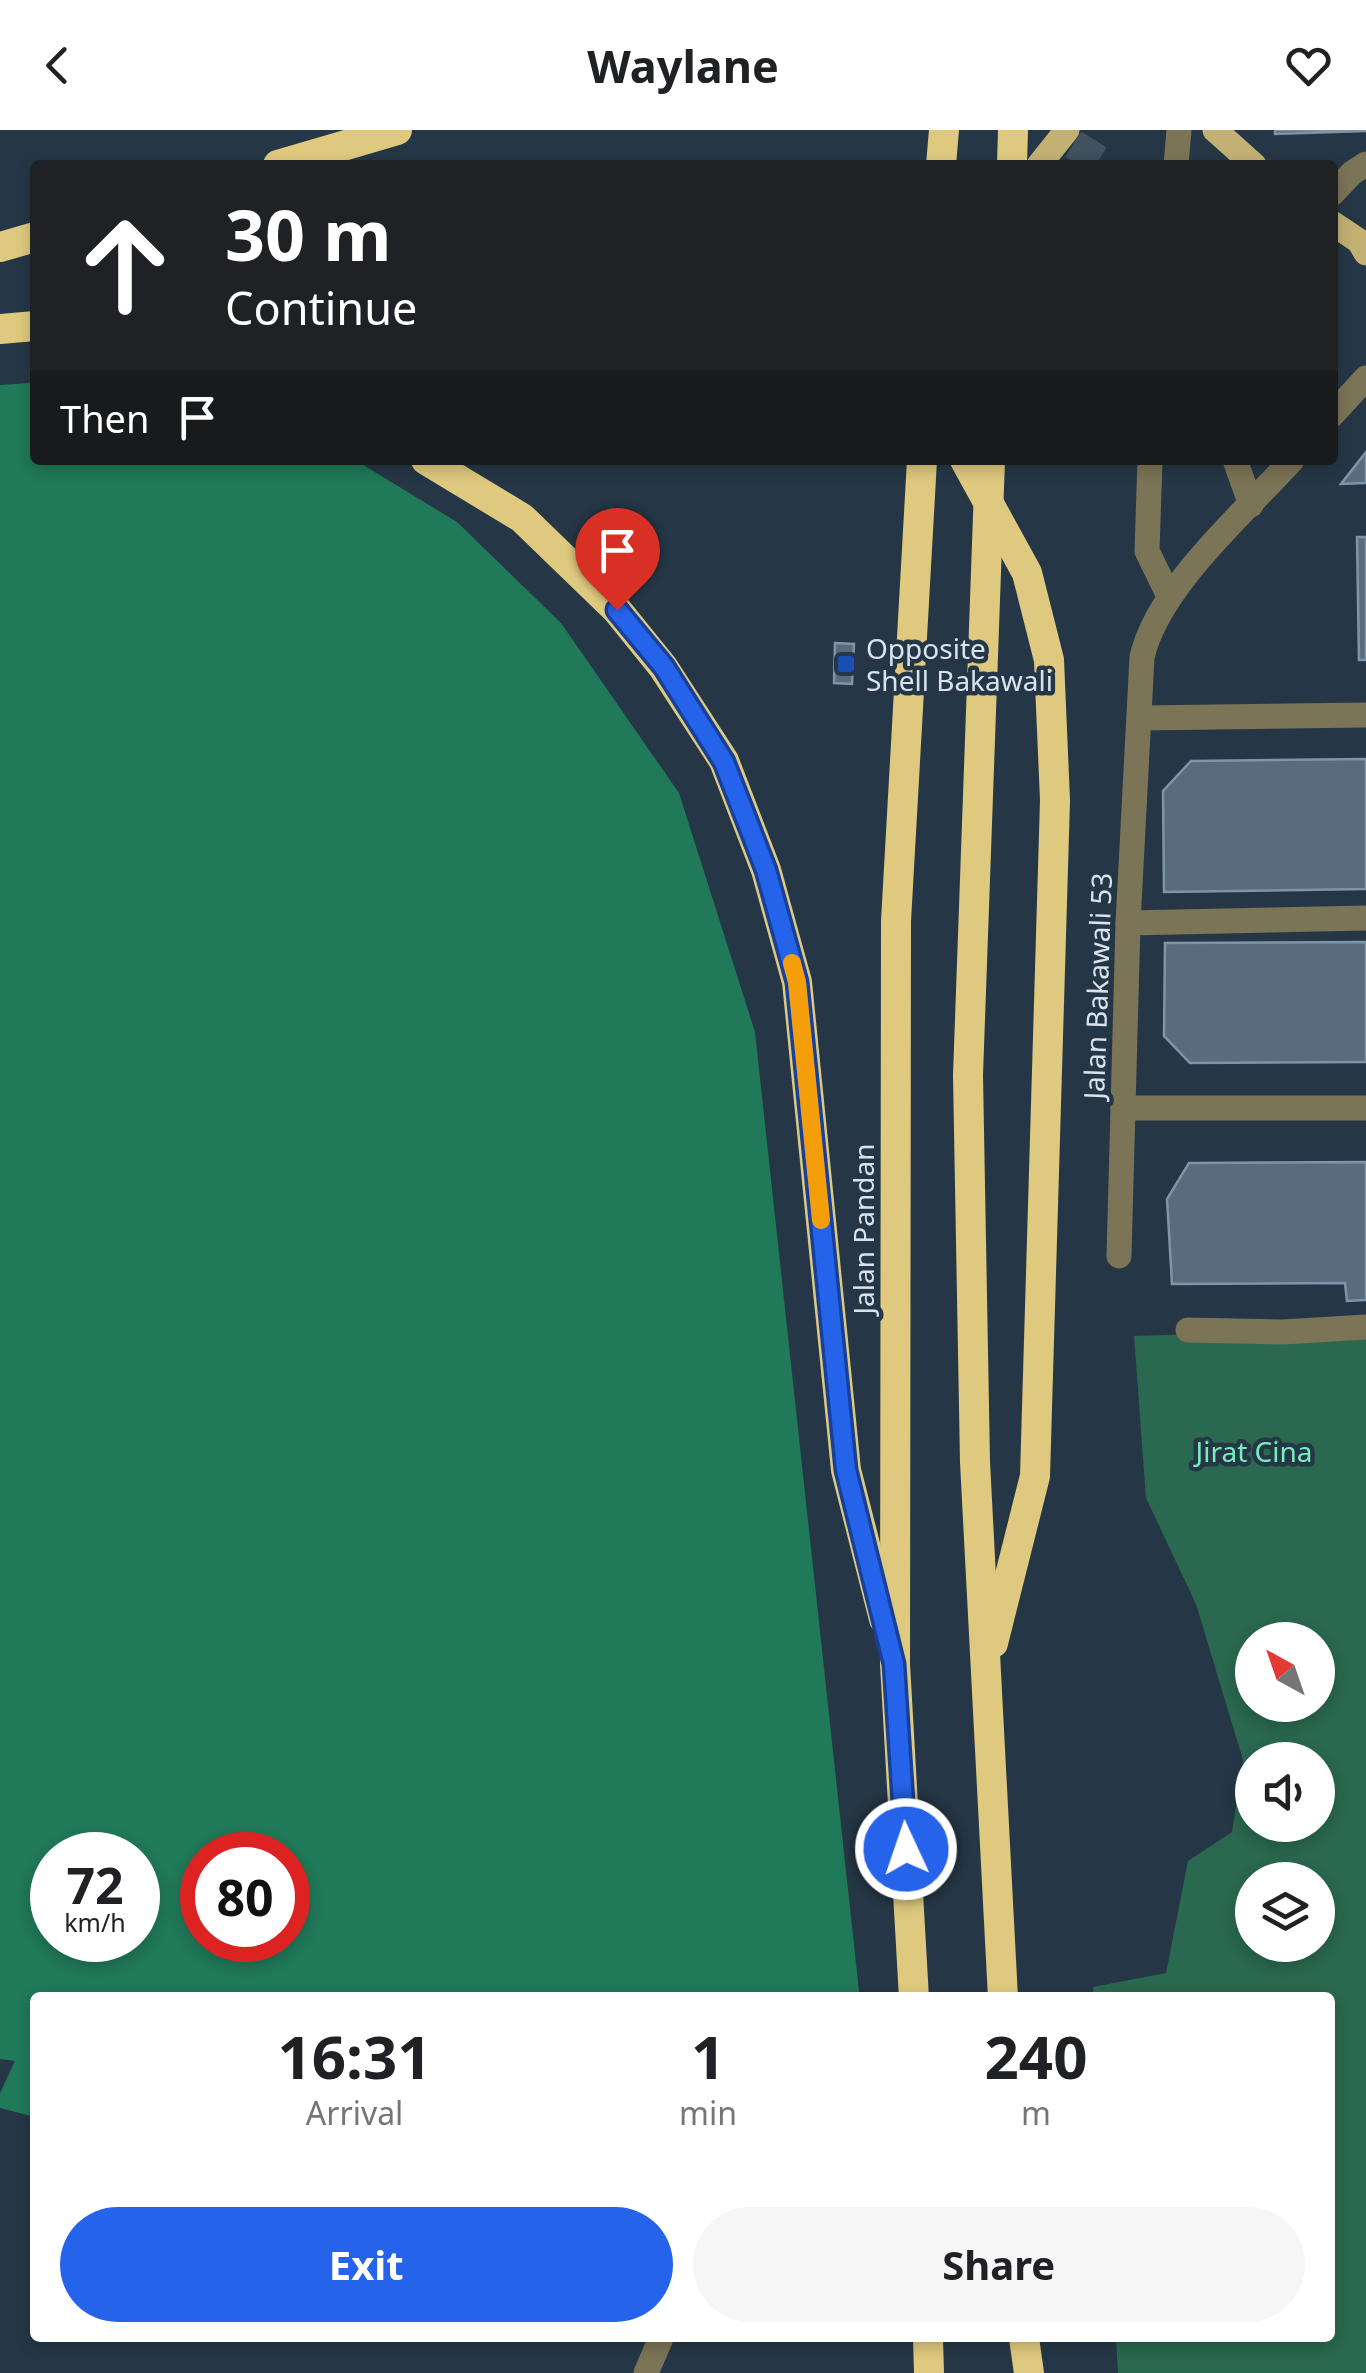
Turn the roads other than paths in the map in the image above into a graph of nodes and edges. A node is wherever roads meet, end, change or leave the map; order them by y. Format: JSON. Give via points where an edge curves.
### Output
{"nodes":[{"id":1,"x":397,"y":130,"type":"edge"},
{"id":2,"x":944,"y":130,"type":"edge"},
{"id":3,"x":1014,"y":130,"type":"edge"},
{"id":4,"x":1067,"y":130,"type":"edge"},
{"id":5,"x":1179,"y":130,"type":"edge"},
{"id":6,"x":1215,"y":130,"type":"edge"},
{"id":7,"x":295,"y":160,"type":"edge"},
{"id":8,"x":941,"y":160,"type":"edge"},
{"id":9,"x":1012,"y":160,"type":"edge"},
{"id":10,"x":1043,"y":160,"type":"edge"},
{"id":11,"x":1176,"y":160,"type":"edge"},
{"id":12,"x":1248,"y":160,"type":"edge"},
{"id":13,"x":1366,"y":164,"type":"edge"},
{"id":14,"x":1338,"y":189,"type":"edge"},
{"id":15,"x":1338,"y":227,"type":"edge"},
{"id":16,"x":30,"y":238,"type":"edge"},
{"id":17,"x":1364,"y":245,"type":"edge"},
{"id":18,"x":0,"y":247,"type":"edge"},
{"id":19,"x":30,"y":260,"type":"edge"},
{"id":20,"x":0,"y":263,"type":"edge"},
{"id":21,"x":30,"y":326,"type":"edge"},
{"id":22,"x":0,"y":329,"type":"edge"},
{"id":23,"x":0,"y":345,"type":"edge"},
{"id":24,"x":30,"y":348,"type":"edge"},
{"id":25,"x":1366,"y":378,"type":"edge"},
{"id":26,"x":1338,"y":408,"type":"edge"},
{"id":27,"x":434,"y":465,"type":"edge"},
{"id":28,"x":922,"y":465,"type":"edge"},
{"id":29,"x":968,"y":465,"type":"edge"},
{"id":30,"x":990,"y":465,"type":"edge"},
{"id":31,"x":1150,"y":465,"type":"edge"},
{"id":32,"x":1237,"y":465,"type":"edge"},
{"id":33,"x":1287,"y":465,"type":"edge"},
{"id":34,"x":1251,"y":505,"type":"junction"},
{"id":35,"x":1168,"y":596,"type":"junction"},
{"id":36,"x":1366,"y":715,"type":"edge"},
{"id":37,"x":1140,"y":718,"type":"junction"},
{"id":38,"x":1366,"y":918,"type":"edge"},
{"id":39,"x":1128,"y":923,"type":"junction"},
{"id":40,"x":1123,"y":1108,"type":"junction"},
{"id":41,"x":1366,"y":1108,"type":"edge"},
{"id":42,"x":1119,"y":1256,"type":"dead end"},
{"id":43,"x":1366,"y":1327,"type":"edge"},
{"id":44,"x":1188,"y":1330,"type":"dead end"},
{"id":45,"x":894,"y":1664,"type":"junction"},
{"id":46,"x":984,"y":1674,"type":"junction"},
{"id":47,"x":914,"y":1992,"type":"edge"},
{"id":48,"x":1003,"y":1992,"type":"edge"},
{"id":49,"x":659,"y":2342,"type":"edge"},
{"id":50,"x":928,"y":2342,"type":"edge"},
{"id":51,"x":1023,"y":2342,"type":"edge"},
{"id":52,"x":646,"y":2373,"type":"edge"},
{"id":53,"x":930,"y":2373,"type":"edge"},
{"id":54,"x":1027,"y":2373,"type":"edge"}],
"edges":[{"from":1,"to":7,"type":"highway"},
{"from":2,"to":8,"type":"highway"},
{"from":3,"to":9,"type":"highway"},
{"from":4,"to":10,"type":"main road"},
{"from":5,"to":11,"type":"street"},
{"from":6,"to":12,"type":"main road"},
{"from":13,"to":14,"type":"street"},
{"from":15,"to":17,"type":"main road"},
{"from":16,"to":18,"type":"highway"},
{"from":19,"to":20,"type":"highway"},
{"from":21,"to":22,"type":"highway"},
{"from":23,"to":24,"type":"highway"},
{"from":25,"to":26,"type":"street"},
{"from":27,"to":45,"type":"highway","via":[[522,518],[617,610],[664,667],[724,762],[766,870],[797,982],[846,1470]]},
{"from":28,"to":45,"type":"highway","name":"Jalan Pandan","via":[[896,921]]},
{"from":29,"to":46,"type":"highway","via":[[1027,573],[1049,660],[1055,800],[1035,1476]]},
{"from":30,"to":46,"type":"highway","via":[[968,1076]]},
{"from":31,"to":35,"type":"street","via":[[1147,551]]},
{"from":32,"to":34,"type":"street"},
{"from":33,"to":34,"type":"street","name":"Jalan Bakawali 53"},
{"from":34,"to":35,"type":"street","name":"Jalan Bakawali 53"},
{"from":35,"to":37,"type":"street","name":"Jalan Bakawali 53","via":[[1146,641]]},
{"from":36,"to":37,"type":"street"},
{"from":37,"to":39,"type":"street","name":"Jalan Bakawali 53"},
{"from":38,"to":39,"type":"street"},
{"from":39,"to":40,"type":"street","name":"Jalan Bakawali 53"},
{"from":40,"to":41,"type":"street"},
{"from":40,"to":42,"type":"street","name":"Jalan Bakawali 53"},
{"from":43,"to":44,"type":"street"},
{"from":45,"to":47,"type":"highway","name":"Jalan Pandan"},
{"from":46,"to":48,"type":"highway"},
{"from":49,"to":52,"type":"street"},
{"from":50,"to":53,"type":"highway"},
{"from":51,"to":54,"type":"highway"}]}
